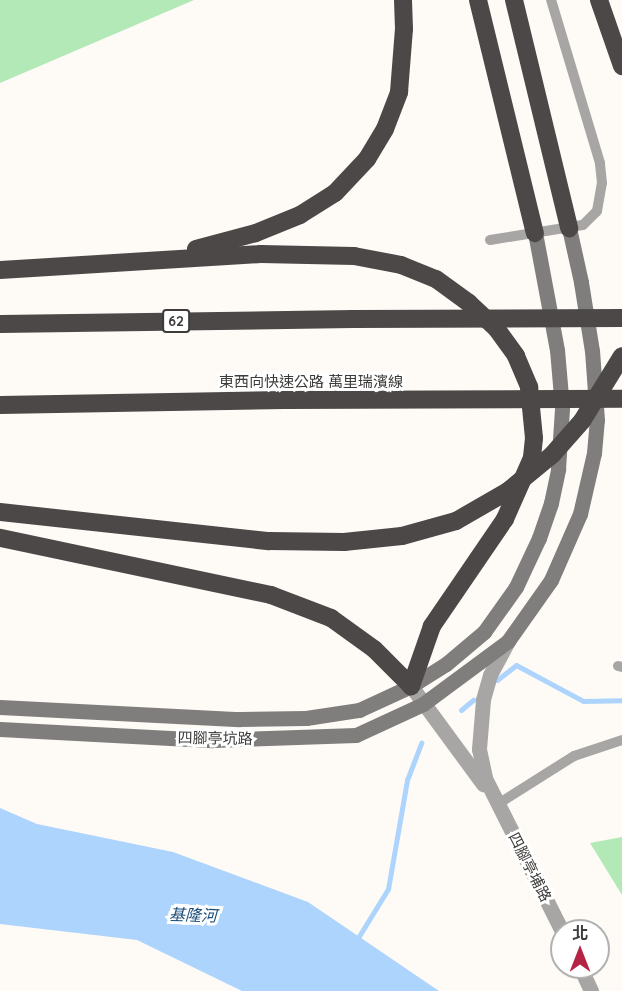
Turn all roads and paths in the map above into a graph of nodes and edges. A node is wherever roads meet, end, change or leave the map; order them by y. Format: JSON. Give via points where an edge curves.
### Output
{"nodes":[{"id":1,"x":403,"y":0,"type":"edge"},
{"id":2,"x":478,"y":0,"type":"edge"},
{"id":3,"x":514,"y":0,"type":"edge"},
{"id":4,"x":551,"y":0,"type":"edge"},
{"id":5,"x":599,"y":0,"type":"edge"},
{"id":6,"x":622,"y":66,"type":"edge"},
{"id":7,"x":569,"y":228,"type":"junction"},
{"id":8,"x":535,"y":233,"type":"junction"},
{"id":9,"x":490,"y":240,"type":"dead end"},
{"id":10,"x":115,"y":261,"type":"junction"},
{"id":11,"x":0,"y":270,"type":"edge"},
{"id":12,"x":622,"y":318,"type":"edge"},
{"id":13,"x":0,"y":324,"type":"edge"},
{"id":14,"x":622,"y":356,"type":"edge"},
{"id":15,"x":622,"y":399,"type":"edge"},
{"id":16,"x":0,"y":405,"type":"edge"},
{"id":17,"x":0,"y":512,"type":"edge"},
{"id":18,"x":0,"y":538,"type":"edge"},
{"id":19,"x":508,"y":641,"type":"junction"},
{"id":20,"x":411,"y":686,"type":"junction"},
{"id":21,"x":423,"y":704,"type":"junction"},
{"id":22,"x":0,"y":706,"type":"edge"},
{"id":23,"x":0,"y":729,"type":"edge"},
{"id":24,"x":622,"y":740,"type":"edge"},
{"id":25,"x":498,"y":804,"type":"junction"},
{"id":26,"x":556,"y":919,"type":"edge"}],
"edges":[{"from":1,"to":10,"type":"highway","via":[[399,92],[385,129],[367,159],[335,192],[300,215],[256,233],[200,249]]},
{"from":2,"to":8,"type":"highway"},
{"from":3,"to":7,"type":"highway"},
{"from":4,"to":7,"type":"lane","via":[[601,173],[597,210],[583,225]]},
{"from":5,"to":6,"type":"highway"},
{"from":7,"to":8,"type":"lane"},
{"from":7,"to":19,"type":"street","name":"四腳亭坑路","via":[[592,351],[597,420],[594,453],[580,514],[551,580]]},
{"from":8,"to":9,"type":"lane"},
{"from":8,"to":20,"type":"street","name":"四腳亭坑路","via":[[557,350],[562,408],[558,469],[551,503],[516,587],[484,632],[446,664]]},
{"from":10,"to":11,"type":"highway"},
{"from":10,"to":20,"type":"highway","via":[[354,256],[401,265],[436,279],[496,328],[529,387],[534,417],[532,458],[506,519],[432,626]]},
{"from":12,"to":13,"type":"highway","number":"62","bridge":true},
{"from":14,"to":17,"type":"highway","bridge":true,"via":[[582,421],[552,455],[508,491],[456,521],[402,536],[344,542],[269,541]]},
{"from":15,"to":16,"type":"highway","name":"東西向快速公路 萬里瑞濱線","bridge":true},
{"from":18,"to":20,"type":"highway","via":[[271,595],[331,618],[374,649]]},
{"from":19,"to":21,"type":"street","name":"四腳亭坑路"},
{"from":19,"to":25,"type":"street","via":[[490,675],[479,724],[485,778]]},
{"from":20,"to":21,"type":"street"},
{"from":20,"to":22,"type":"street","name":"四腳亭坑路","via":[[359,710],[306,718],[240,719]]},
{"from":21,"to":23,"type":"street","name":"四腳亭坑路","via":[[357,735],[213,740]]},
{"from":21,"to":25,"type":"street"},
{"from":24,"to":25,"type":"lane","via":[[574,756]]},
{"from":25,"to":26,"type":"street","name":"四腳亭埔路"}]}
